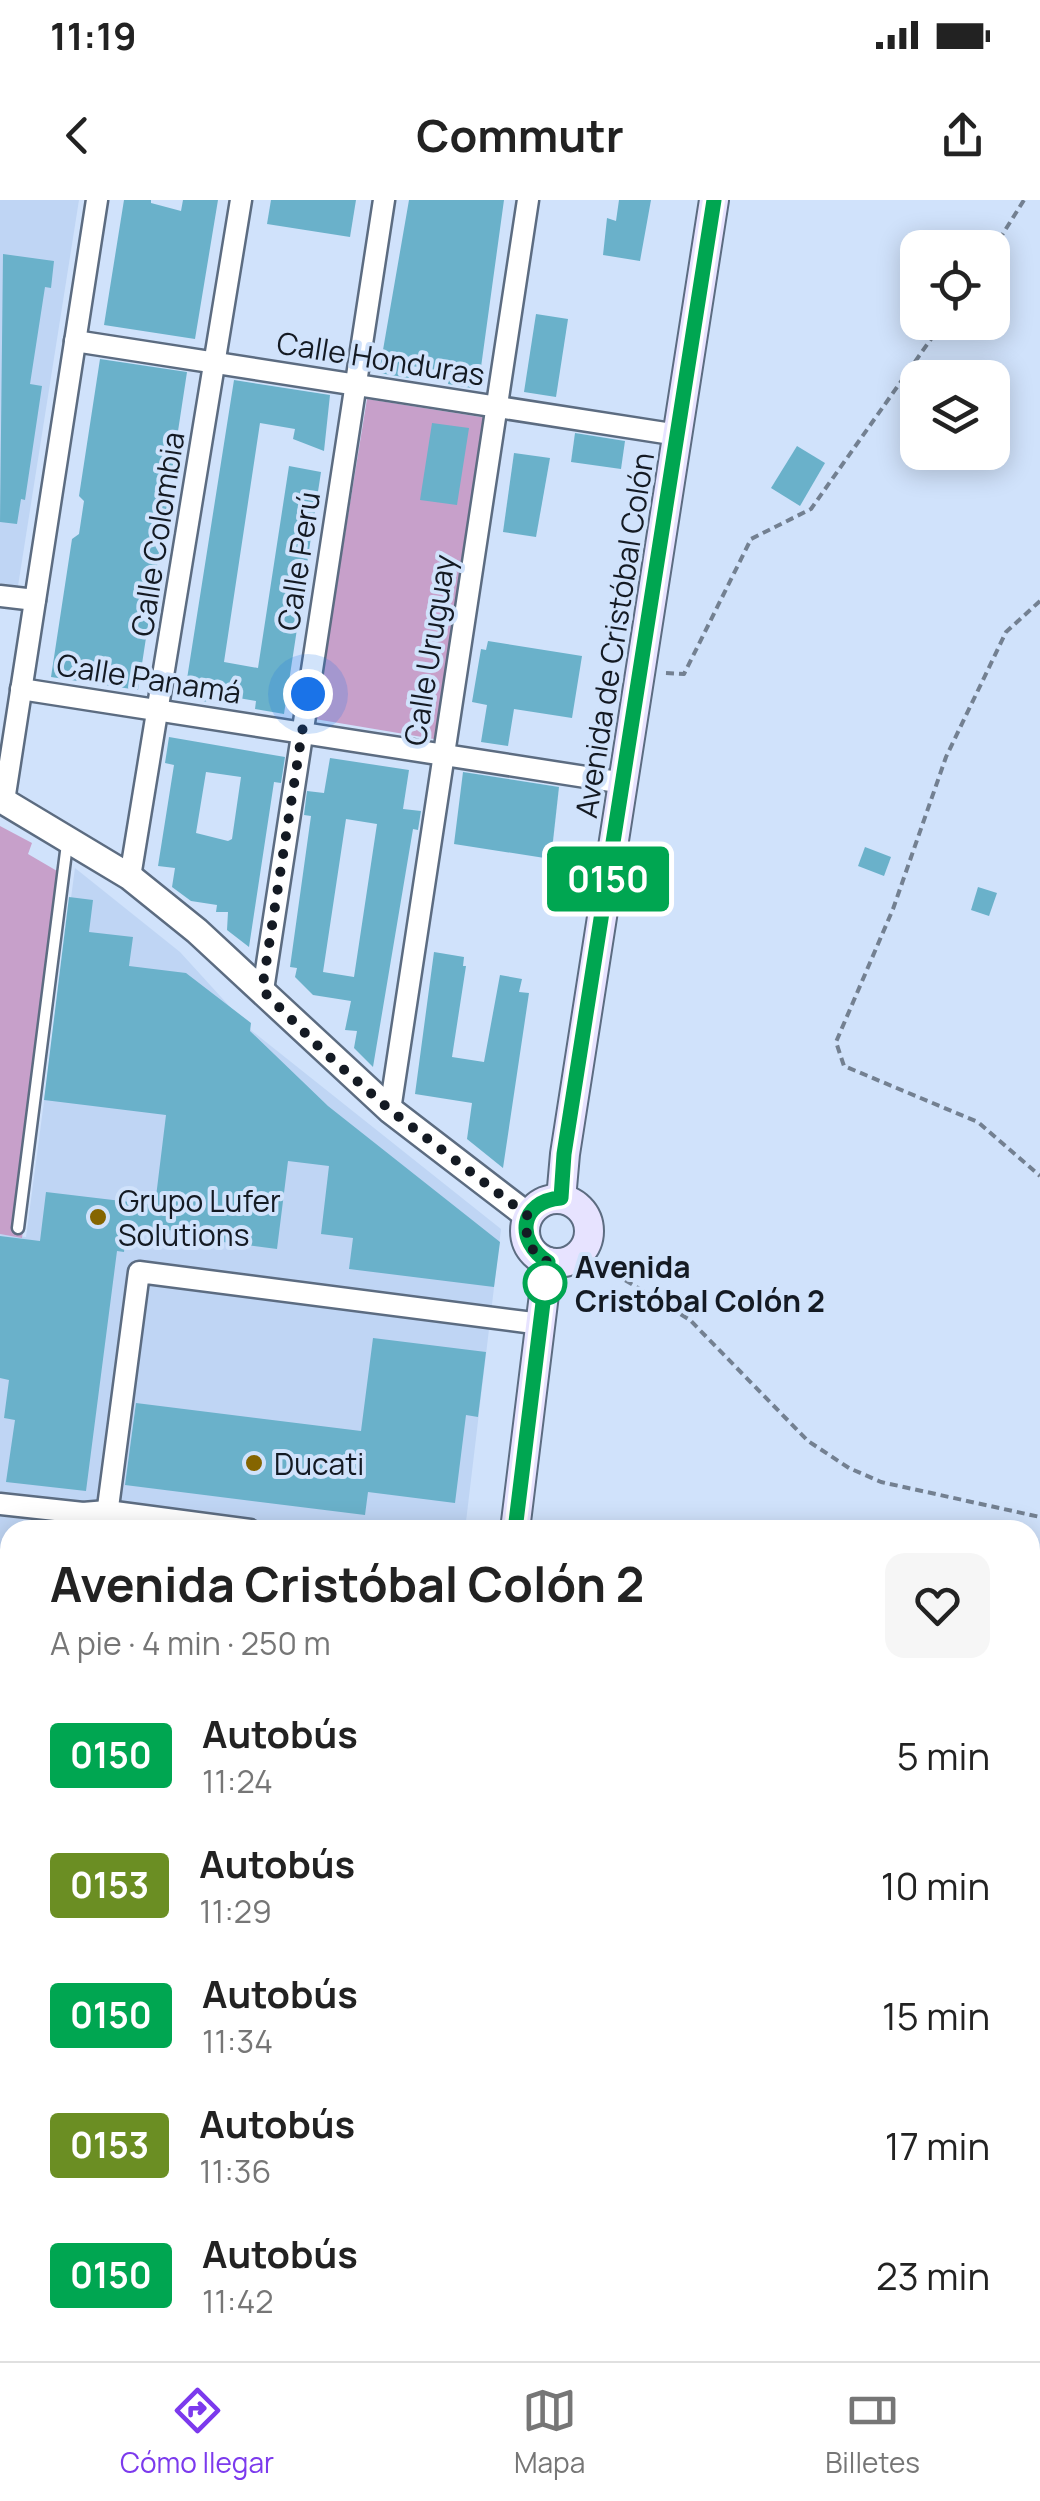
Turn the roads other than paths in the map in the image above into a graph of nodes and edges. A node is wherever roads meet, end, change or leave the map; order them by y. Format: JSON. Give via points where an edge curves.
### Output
{"nodes":[{"id":1,"x":97,"y":200,"type":"edge"},
{"id":2,"x":241,"y":200,"type":"edge"},
{"id":3,"x":384,"y":200,"type":"edge"},
{"id":4,"x":528,"y":200,"type":"edge"},
{"id":5,"x":714,"y":200,"type":"edge"},
{"id":6,"x":75,"y":341,"type":"junction"},
{"id":7,"x":216,"y":362,"type":"junction"},
{"id":8,"x":356,"y":384,"type":"junction"},
{"id":9,"x":497,"y":406,"type":"junction"},
{"id":10,"x":678,"y":435,"type":"junction"},
{"id":11,"x":0,"y":596,"type":"edge"},
{"id":12,"x":35,"y":600,"type":"junction"},
{"id":13,"x":21,"y":689,"type":"junction"},
{"id":14,"x":158,"y":710,"type":"junction"},
{"id":15,"x":302,"y":732,"type":"junction"},
{"id":16,"x":444,"y":754,"type":"junction"},
{"id":17,"x":624,"y":783,"type":"junction"},
{"id":18,"x":2,"y":800,"type":"edge"},
{"id":19,"x":68,"y":838,"type":"junction"},
{"id":20,"x":130,"y":877,"type":"junction"},
{"id":21,"x":262,"y":990,"type":"junction"},
{"id":22,"x":390,"y":1110,"type":"junction"},
{"id":23,"x":561,"y":1198,"type":"junction"},
{"id":24,"x":528,"y":1216,"type":"junction"},
{"id":25,"x":18,"y":1228,"type":"dead end"},
{"id":26,"x":548,"y":1262,"type":"junction"},
{"id":27,"x":541,"y":1324,"type":"junction"},
{"id":28,"x":0,"y":1504,"type":"edge"},
{"id":29,"x":103,"y":1520,"type":"edge"},
{"id":30,"x":106,"y":1520,"type":"edge"},
{"id":31,"x":516,"y":1520,"type":"edge"}],
"edges":[{"from":1,"to":6,"type":"street"},
{"from":2,"to":7,"type":"street","name":"Calle Colombia"},
{"from":3,"to":8,"type":"street","name":"Calle Perú"},
{"from":4,"to":9,"type":"street","name":"Calle Uruguay"},
{"from":5,"to":10,"type":"main road","name":"Avenida de Cristóbal Colón"},
{"from":6,"to":7,"type":"street","name":"Calle Honduras"},
{"from":6,"to":12,"type":"street"},
{"from":7,"to":8,"type":"street","name":"Calle Honduras"},
{"from":7,"to":14,"type":"street","name":"Calle Colombia"},
{"from":8,"to":9,"type":"street","name":"Calle Honduras"},
{"from":8,"to":15,"type":"street","name":"Calle Perú"},
{"from":9,"to":10,"type":"street","name":"Calle Honduras"},
{"from":9,"to":16,"type":"street","name":"Calle Uruguay"},
{"from":10,"to":17,"type":"main road","name":"Avenida de Cristóbal Colón"},
{"from":11,"to":12,"type":"street"},
{"from":12,"to":13,"type":"street"},
{"from":13,"to":14,"type":"street","name":"Calle Panamá"},
{"from":13,"to":18,"type":"street"},
{"from":14,"to":15,"type":"street","name":"Calle Panamá"},
{"from":14,"to":20,"type":"street","name":"Calle Colombia"},
{"from":15,"to":16,"type":"street","name":"Calle Panamá"},
{"from":15,"to":21,"type":"street","name":"Calle Perú"},
{"from":16,"to":17,"type":"street","name":"Calle Panamá"},
{"from":16,"to":22,"type":"street","name":"Calle Uruguay"},
{"from":17,"to":23,"type":"main road","name":"Avenida de Cristóbal Colón"},
{"from":18,"to":19,"type":"street"},
{"from":19,"to":20,"type":"street"},
{"from":19,"to":25,"type":"lane"},
{"from":20,"to":21,"type":"street"},
{"from":21,"to":22,"type":"street"},
{"from":22,"to":24,"type":"street"},
{"from":23,"to":24,"type":"main road","via":[[540,1203]]},
{"from":23,"to":26,"type":"main road","via":[[586,1216],[590,1232],[582,1253]]},
{"from":24,"to":26,"type":"main road","via":[[525,1234],[533,1253]]},
{"from":26,"to":27,"type":"main road"},
{"from":27,"to":30,"type":"street","via":[[139,1272]]},
{"from":27,"to":31,"type":"main road"},
{"from":28,"to":29,"type":"street"}]}
